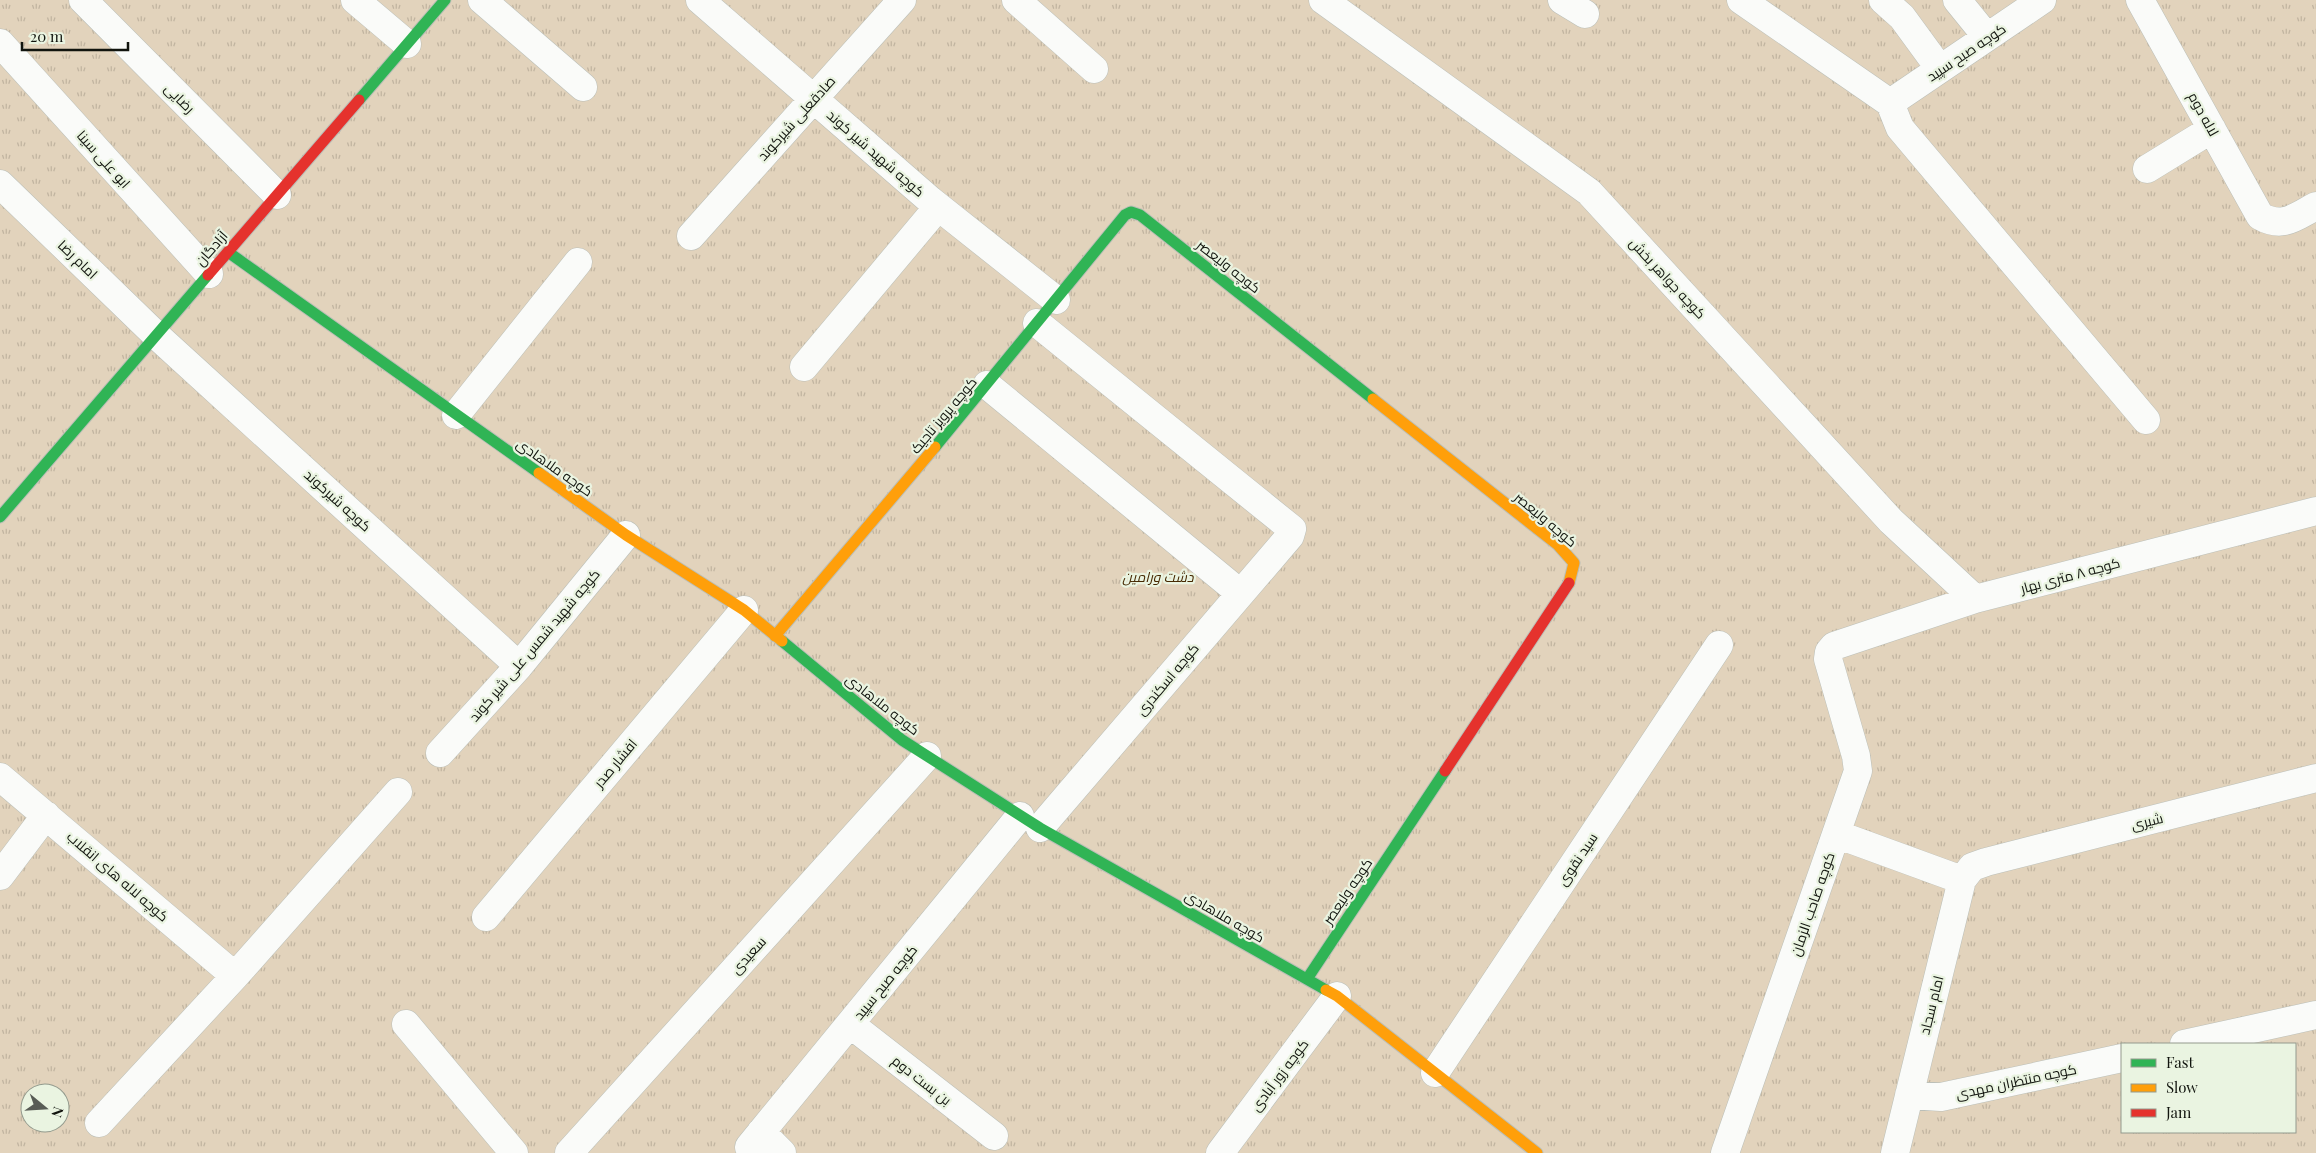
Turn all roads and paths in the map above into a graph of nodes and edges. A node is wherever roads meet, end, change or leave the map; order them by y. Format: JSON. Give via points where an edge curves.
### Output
{"nodes":[{"id":1,"x":83,"y":0,"type":"edge"},
{"id":2,"x":355,"y":0,"type":"edge"},
{"id":3,"x":445,"y":0,"type":"edge"},
{"id":4,"x":482,"y":0,"type":"edge"},
{"id":5,"x":700,"y":0,"type":"edge"},
{"id":6,"x":902,"y":0,"type":"edge"},
{"id":7,"x":1016,"y":0,"type":"edge"},
{"id":8,"x":1323,"y":0,"type":"edge"},
{"id":9,"x":1562,"y":0,"type":"edge"},
{"id":10,"x":1741,"y":0,"type":"edge"},
{"id":11,"x":1884,"y":0,"type":"edge"},
{"id":12,"x":1957,"y":0,"type":"edge"},
{"id":13,"x":2042,"y":0,"type":"edge"},
{"id":14,"x":2140,"y":0,"type":"edge"},
{"id":15,"x":1585,"y":14,"type":"dead end"},
{"id":16,"x":1988,"y":37,"type":"junction"},
{"id":17,"x":0,"y":43,"type":"edge"},
{"id":18,"x":407,"y":44,"type":"junction"},
{"id":19,"x":1094,"y":69,"type":"dead end"},
{"id":20,"x":1940,"y":69,"type":"junction"},
{"id":21,"x":583,"y":87,"type":"dead end"},
{"id":22,"x":813,"y":98,"type":"junction"},
{"id":23,"x":1890,"y":103,"type":"junction"},
{"id":24,"x":2212,"y":129,"type":"junction"},
{"id":25,"x":2147,"y":169,"type":"dead end"},
{"id":26,"x":0,"y":184,"type":"edge"},
{"id":27,"x":277,"y":195,"type":"junction"},
{"id":28,"x":2316,"y":206,"type":"edge"},
{"id":29,"x":938,"y":207,"type":"junction"},
{"id":30,"x":1131,"y":212,"type":"joint"},
{"id":31,"x":691,"y":236,"type":"dead end"},
{"id":32,"x":228,"y":252,"type":"junction"},
{"id":33,"x":578,"y":262,"type":"dead end"},
{"id":34,"x":209,"y":274,"type":"junction"},
{"id":35,"x":1056,"y":300,"type":"junction"},
{"id":36,"x":1037,"y":323,"type":"junction"},
{"id":37,"x":156,"y":335,"type":"junction"},
{"id":38,"x":804,"y":367,"type":"dead end"},
{"id":39,"x":987,"y":385,"type":"junction"},
{"id":40,"x":456,"y":415,"type":"junction"},
{"id":41,"x":2146,"y":420,"type":"dead end"},
{"id":42,"x":2316,"y":511,"type":"edge"},
{"id":43,"x":0,"y":517,"type":"edge"},
{"id":44,"x":626,"y":535,"type":"junction"},
{"id":45,"x":1240,"y":593,"type":"junction"},
{"id":46,"x":1975,"y":599,"type":"junction"},
{"id":47,"x":744,"y":610,"type":"junction"},
{"id":48,"x":775,"y":636,"type":"junction"},
{"id":49,"x":1719,"y":645,"type":"dead end"},
{"id":50,"x":1829,"y":652,"type":"joint"},
{"id":51,"x":519,"y":666,"type":"junction"},
{"id":52,"x":440,"y":753,"type":"dead end"},
{"id":53,"x":927,"y":756,"type":"junction"},
{"id":54,"x":0,"y":777,"type":"edge"},
{"id":55,"x":2316,"y":778,"type":"edge"},
{"id":56,"x":398,"y":792,"type":"dead end"},
{"id":57,"x":46,"y":815,"type":"junction"},
{"id":58,"x":1030,"y":822,"type":"junction"},
{"id":59,"x":1836,"y":834,"type":"junction"},
{"id":60,"x":1970,"y":872,"type":"junction"},
{"id":61,"x":0,"y":876,"type":"edge"},
{"id":62,"x":486,"y":916,"type":"dead end"},
{"id":63,"x":235,"y":976,"type":"junction"},
{"id":64,"x":1306,"y":979,"type":"junction"},
{"id":65,"x":1337,"y":996,"type":"junction"},
{"id":66,"x":2316,"y":1015,"type":"edge"},
{"id":67,"x":406,"y":1024,"type":"dead end"},
{"id":68,"x":850,"y":1024,"type":"junction"},
{"id":69,"x":2189,"y":1043,"type":"edge"},
{"id":70,"x":2121,"y":1058,"type":"edge"},
{"id":71,"x":1435,"y":1073,"type":"junction"},
{"id":72,"x":1909,"y":1095,"type":"junction"},
{"id":73,"x":99,"y":1123,"type":"dead end"},
{"id":74,"x":994,"y":1136,"type":"dead end"},
{"id":75,"x":514,"y":1153,"type":"edge"},
{"id":76,"x":569,"y":1153,"type":"edge"},
{"id":77,"x":782,"y":1153,"type":"edge"},
{"id":78,"x":1220,"y":1153,"type":"edge"},
{"id":79,"x":1537,"y":1153,"type":"edge"},
{"id":80,"x":1725,"y":1153,"type":"edge"},
{"id":81,"x":1895,"y":1153,"type":"edge"}],
"edges":[{"from":1,"to":27,"type":"street","name":"رضایی"},
{"from":2,"to":18,"type":"street"},
{"from":3,"to":18,"type":"street","name":"آزادگان"},
{"from":4,"to":21,"type":"street"},
{"from":5,"to":22,"type":"street","name":"کوچه شهید شیر کوند"},
{"from":6,"to":22,"type":"street","name":"صادقعلی شیرکوند"},
{"from":7,"to":19,"type":"street"},
{"from":8,"to":46,"type":"street","name":"کوچه جواهر بخش","via":[[1590,192],[1891,521]]},
{"from":9,"to":15,"type":"street"},
{"from":10,"to":23,"type":"street"},
{"from":11,"to":20,"type":"street","via":[[1902,17]]},
{"from":12,"to":16,"type":"street"},
{"from":13,"to":16,"type":"street","name":"کوچه صبح سپید"},
{"from":14,"to":24,"type":"street","name":"لاله دوم"},
{"from":16,"to":20,"type":"street","name":"کوچه صبح سپید"},
{"from":17,"to":34,"type":"street","name":"ابو علی سینا"},
{"from":18,"to":27,"type":"street","name":"آزادگان"},
{"from":20,"to":23,"type":"street","name":"کوچه صبح سپید"},
{"from":22,"to":29,"type":"street","name":"کوچه شهید شیر کوند"},
{"from":22,"to":31,"type":"street","name":"صادقعلی شیرکوند"},
{"from":23,"to":41,"type":"street","via":[[1900,128]]},
{"from":24,"to":25,"type":"street"},
{"from":24,"to":28,"type":"street","name":"لاله دوم","via":[[2260,216],[2272,223],[2286,222]]},
{"from":26,"to":37,"type":"street","name":"امام رضا"},
{"from":27,"to":32,"type":"street","name":"آزادگان"},
{"from":29,"to":35,"type":"street","name":"کوچه شهید شیر کوند"},
{"from":29,"to":38,"type":"street"},
{"from":30,"to":35,"type":"street","name":"کوچه پرویز تاجیک","via":[[1125,215]]},
{"from":30,"to":64,"type":"street","name":"کوچه ولیعصر","via":[[1140,215],[1558,545],[1574,563],[1569,585]]},
{"from":32,"to":34,"type":"street","name":"آزادگان"},
{"from":32,"to":40,"type":"street","name":"کوچه ملاهادی"},
{"from":33,"to":40,"type":"street"},
{"from":34,"to":37,"type":"street","name":"آزادگان"},
{"from":35,"to":36,"type":"street","name":"کوچه پرویز تاجیک"},
{"from":36,"to":39,"type":"street","name":"کوچه پرویز تاجیک"},
{"from":36,"to":45,"type":"street","name":"کوچه اسکندری","via":[[1292,529],[1290,536]]},
{"from":37,"to":43,"type":"street","name":"آزادگان"},
{"from":37,"to":51,"type":"street","name":"کوچه شیرکوند"},
{"from":39,"to":45,"type":"street"},
{"from":39,"to":48,"type":"street","name":"کوچه پرویز تاجیک"},
{"from":40,"to":44,"type":"street","name":"کوچه ملاهادی"},
{"from":42,"to":46,"type":"street","name":"کوچه ۸ متری بهار"},
{"from":44,"to":47,"type":"street","name":"کوچه ملاهادی"},
{"from":44,"to":51,"type":"street","name":"کوچه شهید شمس علی شیر کوند"},
{"from":45,"to":58,"type":"street","name":"کوچه اسکندری"},
{"from":46,"to":50,"type":"street","name":"کوچه ۸ متری بهار","via":[[1834,646]]},
{"from":47,"to":48,"type":"street","name":"کوچه ملاهادی"},
{"from":47,"to":62,"type":"street","name":"افشار صدر"},
{"from":48,"to":53,"type":"street","name":"کوچه ملاهادی","via":[[902,740]]},
{"from":49,"to":71,"type":"street","name":"سید نقوی"},
{"from":50,"to":59,"type":"street","name":"کوچه صاحب الزمان","via":[[1828,659],[1858,771]]},
{"from":51,"to":52,"type":"street","name":"کوچه شهید شمس علی شیر کوند"},
{"from":53,"to":58,"type":"street","name":"کوچه ملاهادی"},
{"from":53,"to":76,"type":"street","name":"سعیدی"},
{"from":54,"to":57,"type":"street","name":"کوچه لاله های انقلاب"},
{"from":55,"to":60,"type":"street","name":"شیری"},
{"from":56,"to":63,"type":"street"},
{"from":57,"to":61,"type":"street"},
{"from":57,"to":63,"type":"street","name":"کوچه لاله های انقلاب"},
{"from":58,"to":64,"type":"street","name":"کوچه ملاهادی"},
{"from":58,"to":68,"type":"street","name":"کوچه صبح سپید"},
{"from":59,"to":60,"type":"street"},
{"from":59,"to":80,"type":"street","name":"کوچه صاحب الزمان"},
{"from":60,"to":72,"type":"street","name":"امام سجاد"},
{"from":63,"to":73,"type":"street"},
{"from":64,"to":65,"type":"street","name":"کوچه ملاهادی"},
{"from":65,"to":71,"type":"street","name":"کوچه ملاهادی"},
{"from":65,"to":78,"type":"street","name":"کوچه زور آبادی"},
{"from":66,"to":69,"type":"street"},
{"from":67,"to":75,"type":"street"},
{"from":68,"to":74,"type":"street","name":"بن بست دوم"},
{"from":68,"to":77,"type":"street","name":"کوچه صبح سپید","via":[[755,1140]]},
{"from":70,"to":72,"type":"street","name":"کوچه منتظران مهدی","via":[[1941,1097]]},
{"from":71,"to":79,"type":"street","name":"کوچه ملاهادی"},
{"from":72,"to":81,"type":"street","name":"امام سجاد"}]}
